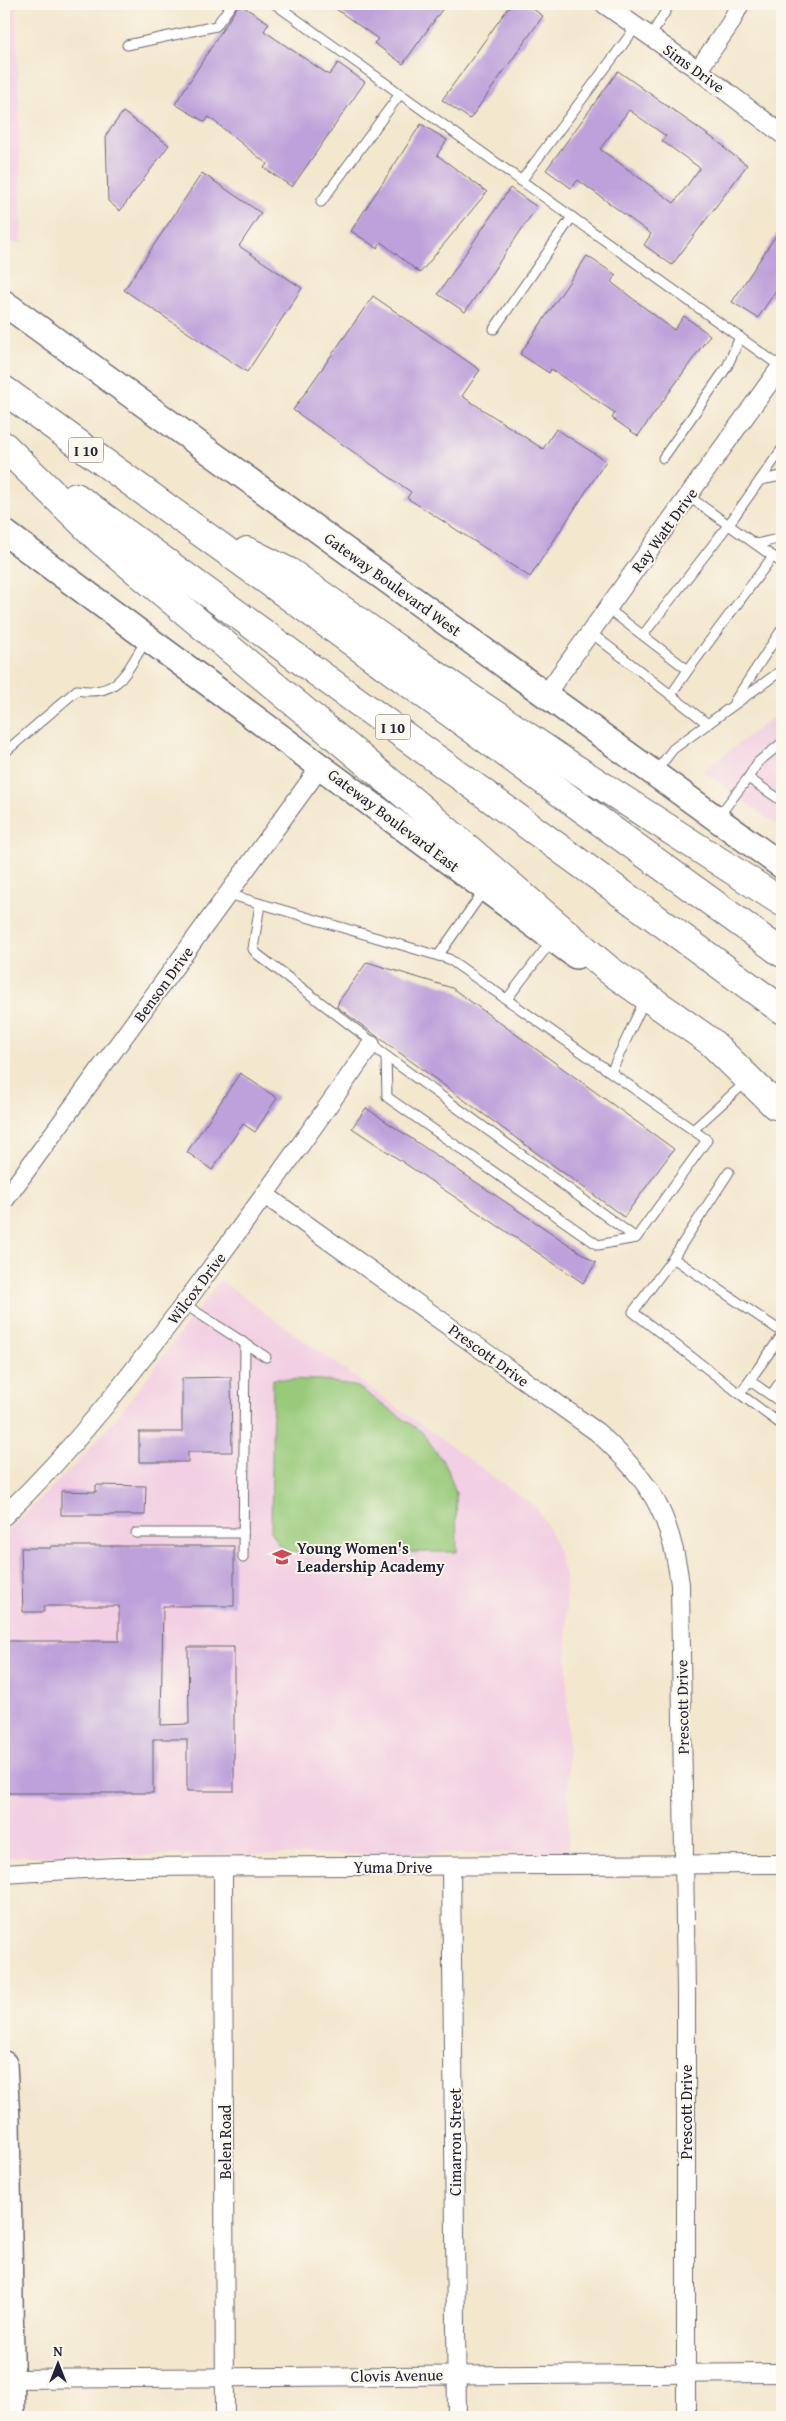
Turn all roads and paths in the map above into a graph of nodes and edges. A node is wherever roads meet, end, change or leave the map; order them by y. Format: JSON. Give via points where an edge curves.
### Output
{"nodes":[{"id":1,"x":232,"y":4,"type":"edge"},
{"id":2,"x":275,"y":4,"type":"edge"},
{"id":3,"x":604,"y":4,"type":"edge"},
{"id":4,"x":670,"y":4,"type":"edge"},
{"id":5,"x":740,"y":4,"type":"edge"},
{"id":6,"x":643,"y":32,"type":"junction"},
{"id":7,"x":127,"y":45,"type":"dead end"},
{"id":8,"x":698,"y":70,"type":"junction"},
{"id":9,"x":400,"y":94,"type":"junction"},
{"id":10,"x":782,"y":134,"type":"edge"},
{"id":11,"x":522,"y":180,"type":"junction"},
{"id":12,"x":321,"y":202,"type":"dead end"},
{"id":13,"x":572,"y":217,"type":"junction"},
{"id":14,"x":4,"y":303,"type":"edge"},
{"id":15,"x":494,"y":329,"type":"dead end"},
{"id":16,"x":740,"y":337,"type":"junction"},
{"id":17,"x":782,"y":366,"type":"edge"},
{"id":18,"x":4,"y":390,"type":"edge"},
{"id":19,"x":4,"y":446,"type":"edge"},
{"id":20,"x":782,"y":449,"type":"edge"},
{"id":21,"x":663,"y":458,"type":"dead end"},
{"id":22,"x":782,"y":476,"type":"edge"},
{"id":23,"x":760,"y":480,"type":"junction"},
{"id":24,"x":688,"y":496,"type":"junction"},
{"id":25,"x":168,"y":510,"type":"junction"},
{"id":26,"x":729,"y":524,"type":"junction"},
{"id":27,"x":4,"y":532,"type":"edge"},
{"id":28,"x":782,"y":538,"type":"edge"},
{"id":29,"x":756,"y":544,"type":"junction"},
{"id":30,"x":773,"y":556,"type":"junction"},
{"id":31,"x":782,"y":563,"type":"edge"},
{"id":32,"x":607,"y":608,"type":"junction"},
{"id":33,"x":782,"y":629,"type":"edge"},
{"id":34,"x":590,"y":632,"type":"junction"},
{"id":35,"x":643,"y":635,"type":"junction"},
{"id":36,"x":148,"y":638,"type":"junction"},
{"id":37,"x":688,"y":670,"type":"junction"},
{"id":38,"x":782,"y":670,"type":"edge"},
{"id":39,"x":546,"y":694,"type":"junction"},
{"id":40,"x":670,"y":695,"type":"junction"},
{"id":41,"x":730,"y":708,"type":"junction"},
{"id":42,"x":708,"y":724,"type":"junction"},
{"id":43,"x":782,"y":743,"type":"edge"},
{"id":44,"x":4,"y":753,"type":"edge"},
{"id":45,"x":322,"y":766,"type":"junction"},
{"id":46,"x":655,"y":774,"type":"junction"},
{"id":47,"x":748,"y":778,"type":"junction"},
{"id":48,"x":782,"y":800,"type":"edge"},
{"id":49,"x":717,"y":818,"type":"junction"},
{"id":50,"x":782,"y":866,"type":"edge"},
{"id":51,"x":485,"y":889,"type":"junction"},
{"id":52,"x":228,"y":894,"type":"junction"},
{"id":53,"x":782,"y":902,"type":"edge"},
{"id":54,"x":260,"y":904,"type":"junction"},
{"id":55,"x":553,"y":939,"type":"junction"},
{"id":56,"x":782,"y":953,"type":"edge"},
{"id":57,"x":438,"y":956,"type":"junction"},
{"id":58,"x":507,"y":999,"type":"junction"},
{"id":59,"x":644,"y":1001,"type":"junction"},
{"id":60,"x":782,"y":1010,"type":"edge"},
{"id":61,"x":371,"y":1045,"type":"junction"},
{"id":62,"x":386,"y":1056,"type":"junction"},
{"id":63,"x":611,"y":1072,"type":"junction"},
{"id":64,"x":747,"y":1081,"type":"junction"},
{"id":65,"x":779,"y":1108,"type":"edge"},
{"id":66,"x":693,"y":1130,"type":"junction"},
{"id":67,"x":729,"y":1172,"type":"dead end"},
{"id":68,"x":265,"y":1195,"type":"junction"},
{"id":69,"x":4,"y":1201,"type":"edge"},
{"id":70,"x":636,"y":1238,"type":"junction"},
{"id":71,"x":673,"y":1258,"type":"junction"},
{"id":72,"x":184,"y":1304,"type":"junction"},
{"id":73,"x":782,"y":1334,"type":"edge"},
{"id":74,"x":245,"y":1344,"type":"junction"},
{"id":75,"x":266,"y":1357,"type":"dead end"},
{"id":76,"x":782,"y":1380,"type":"edge"},
{"id":77,"x":750,"y":1381,"type":"junction"},
{"id":78,"x":740,"y":1394,"type":"junction"},
{"id":79,"x":771,"y":1395,"type":"junction"},
{"id":80,"x":782,"y":1403,"type":"edge"},
{"id":81,"x":782,"y":1425,"type":"edge"},
{"id":82,"x":4,"y":1516,"type":"edge"},
{"id":83,"x":136,"y":1533,"type":"dead end"},
{"id":84,"x":243,"y":1533,"type":"junction"},
{"id":85,"x":243,"y":1558,"type":"dead end"},
{"id":86,"x":782,"y":1864,"type":"edge"},
{"id":87,"x":683,"y":1865,"type":"junction"},
{"id":88,"x":223,"y":1867,"type":"junction"},
{"id":89,"x":451,"y":1867,"type":"junction"},
{"id":90,"x":4,"y":1874,"type":"edge"},
{"id":91,"x":4,"y":2064,"type":"edge"},
{"id":92,"x":782,"y":2372,"type":"edge"},
{"id":93,"x":686,"y":2373,"type":"junction"},
{"id":94,"x":457,"y":2374,"type":"junction"},
{"id":95,"x":225,"y":2376,"type":"junction"},
{"id":96,"x":12,"y":2379,"type":"junction"},
{"id":97,"x":12,"y":2417,"type":"edge"},
{"id":98,"x":225,"y":2417,"type":"edge"},
{"id":99,"x":457,"y":2417,"type":"edge"},
{"id":100,"x":686,"y":2417,"type":"edge"}],
"edges":[{"from":1,"to":7,"type":"lane","via":[[216,26]]},
{"from":2,"to":9,"type":"lane"},
{"from":3,"to":6,"type":"street","name":"Sims Drive"},
{"from":4,"to":6,"type":"lane"},
{"from":5,"to":8,"type":"street"},
{"from":6,"to":8,"type":"street","name":"Sims Drive"},
{"from":6,"to":11,"type":"lane"},
{"from":8,"to":10,"type":"street","name":"Sims Drive"},
{"from":9,"to":11,"type":"lane"},
{"from":9,"to":12,"type":"lane"},
{"from":11,"to":13,"type":"lane"},
{"from":13,"to":15,"type":"lane"},
{"from":13,"to":16,"type":"lane"},
{"from":14,"to":39,"type":"main road","name":"Gateway Boulevard West"},
{"from":16,"to":17,"type":"lane"},
{"from":16,"to":21,"type":"lane","via":[[728,367]]},
{"from":17,"to":24,"type":"street","name":"Ray Watt Drive"},
{"from":18,"to":25,"type":"highway","number":"I 10"},
{"from":19,"to":59,"type":"highway","via":[[101,541],[416,804]]},
{"from":19,"to":60,"type":"highway","number":"I 10"},
{"from":20,"to":23,"type":"lane"},
{"from":22,"to":23,"type":"lane"},
{"from":23,"to":26,"type":"lane"},
{"from":24,"to":26,"type":"lane"},
{"from":24,"to":32,"type":"street","name":"Ray Watt Drive"},
{"from":25,"to":53,"type":"highway","via":[[288,572],[564,762]]},
{"from":25,"to":56,"type":"highway","number":"I 10"},
{"from":26,"to":29,"type":"lane"},
{"from":26,"to":35,"type":"lane"},
{"from":27,"to":36,"type":"main road","name":"Gateway Boulevard East"},
{"from":28,"to":29,"type":"lane"},
{"from":29,"to":30,"type":"lane"},
{"from":30,"to":31,"type":"lane"},
{"from":30,"to":37,"type":"lane"},
{"from":32,"to":34,"type":"street","name":"Ray Watt Drive"},
{"from":32,"to":35,"type":"lane"},
{"from":33,"to":41,"type":"lane"},
{"from":34,"to":39,"type":"street","name":"Ray Watt Drive"},
{"from":34,"to":40,"type":"lane"},
{"from":35,"to":37,"type":"lane"},
{"from":36,"to":44,"type":"lane","via":[[114,687],[95,693],[77,690]]},
{"from":36,"to":45,"type":"main road","name":"Gateway Boulevard East"},
{"from":37,"to":40,"type":"lane"},
{"from":38,"to":41,"type":"lane"},
{"from":39,"to":46,"type":"main road","name":"Gateway Boulevard West"},
{"from":40,"to":42,"type":"lane"},
{"from":41,"to":42,"type":"lane"},
{"from":42,"to":46,"type":"lane","via":[[673,749]]},
{"from":43,"to":47,"type":"lane","via":[[758,762]]},
{"from":45,"to":51,"type":"main road","name":"Gateway Boulevard East"},
{"from":45,"to":52,"type":"street","name":"Benson Drive"},
{"from":46,"to":49,"type":"main road","name":"Gateway Boulevard West"},
{"from":47,"to":48,"type":"lane"},
{"from":47,"to":49,"type":"lane"},
{"from":49,"to":50,"type":"main road","name":"Gateway Boulevard West"},
{"from":51,"to":55,"type":"main road","name":"Gateway Boulevard East"},
{"from":51,"to":57,"type":"lane"},
{"from":52,"to":54,"type":"lane"},
{"from":52,"to":69,"type":"street","name":"Benson Drive"},
{"from":54,"to":57,"type":"lane"},
{"from":54,"to":61,"type":"lane","via":[[253,949],[370,1040]]},
{"from":55,"to":58,"type":"lane"},
{"from":55,"to":59,"type":"main road","name":"Gateway Boulevard East"},
{"from":57,"to":58,"type":"lane","via":[[449,959]]},
{"from":58,"to":63,"type":"lane"},
{"from":59,"to":63,"type":"lane"},
{"from":59,"to":64,"type":"highway","via":[[711,1042]]},
{"from":61,"to":62,"type":"lane"},
{"from":61,"to":68,"type":"street","name":"Wilcox Drive"},
{"from":62,"to":70,"type":"lane"},
{"from":62,"to":70,"type":"lane","via":[[387,1097],[598,1245]]},
{"from":63,"to":66,"type":"lane"},
{"from":64,"to":65,"type":"highway"},
{"from":64,"to":66,"type":"lane"},
{"from":66,"to":70,"type":"lane","via":[[707,1140]]},
{"from":67,"to":71,"type":"lane"},
{"from":68,"to":72,"type":"street","name":"Wilcox Drive"},
{"from":68,"to":87,"type":"street","name":"Prescott Drive","via":[[597,1432],[628,1460],[657,1500],[670,1528],[680,1584]]},
{"from":71,"to":73,"type":"lane"},
{"from":71,"to":78,"type":"lane","via":[[633,1312]]},
{"from":72,"to":74,"type":"lane"},
{"from":72,"to":82,"type":"street","name":"Wilcox Drive","via":[[73,1446]]},
{"from":73,"to":77,"type":"lane"},
{"from":74,"to":75,"type":"lane"},
{"from":74,"to":84,"type":"lane"},
{"from":76,"to":79,"type":"lane"},
{"from":77,"to":78,"type":"lane"},
{"from":77,"to":79,"type":"lane"},
{"from":78,"to":81,"type":"lane"},
{"from":79,"to":80,"type":"lane"},
{"from":83,"to":84,"type":"lane"},
{"from":84,"to":85,"type":"lane"},
{"from":86,"to":87,"type":"street","name":"Yuma Drive"},
{"from":87,"to":89,"type":"street","name":"Yuma Drive"},
{"from":87,"to":93,"type":"street","name":"Prescott Drive"},
{"from":88,"to":89,"type":"street","name":"Yuma Drive"},
{"from":88,"to":90,"type":"street","name":"Yuma Drive","via":[[116,1867]]},
{"from":88,"to":95,"type":"street","name":"Belen Road"},
{"from":89,"to":94,"type":"street","name":"Cimarron Street"},
{"from":91,"to":96,"type":"main road"},
{"from":92,"to":93,"type":"street","name":"Clovis Avenue"},
{"from":93,"to":94,"type":"street","name":"Clovis Avenue"},
{"from":93,"to":100,"type":"street","name":"Prescott Drive"},
{"from":94,"to":95,"type":"street","name":"Clovis Avenue"},
{"from":94,"to":99,"type":"street","name":"Cimarron Street"},
{"from":95,"to":96,"type":"street","name":"Clovis Avenue"},
{"from":95,"to":98,"type":"street","name":"Belen Road"},
{"from":96,"to":97,"type":"main road"}]}
